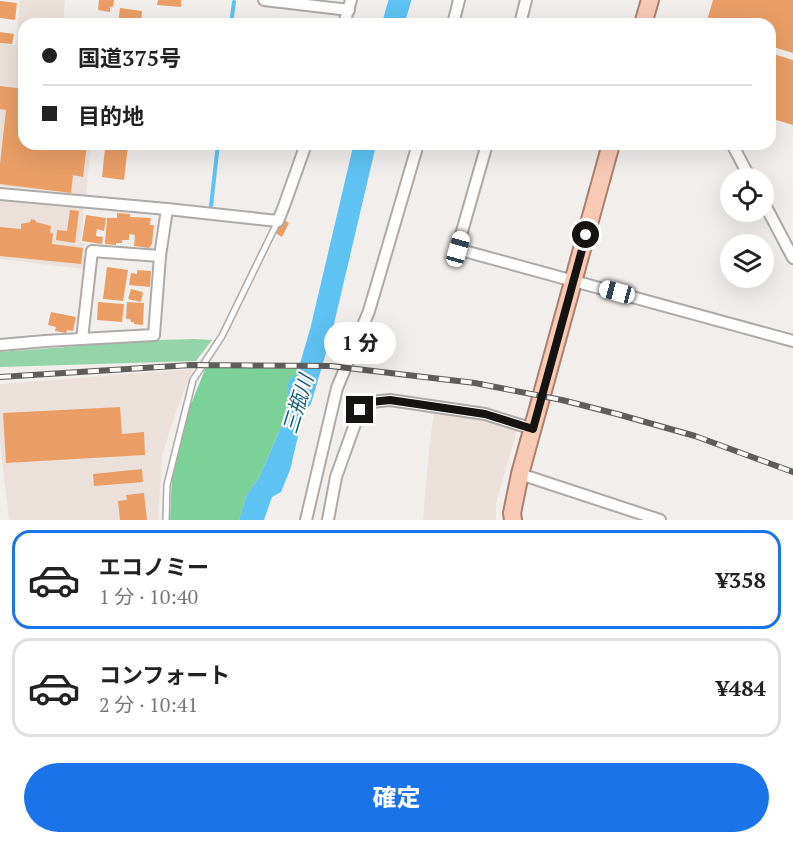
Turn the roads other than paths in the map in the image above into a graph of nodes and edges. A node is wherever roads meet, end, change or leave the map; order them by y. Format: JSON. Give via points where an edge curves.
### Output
{"nodes":[{"id":1,"x":264,"y":0,"type":"edge"},
{"id":2,"x":459,"y":0,"type":"edge"},
{"id":3,"x":526,"y":0,"type":"edge"},
{"id":4,"x":650,"y":0,"type":"edge"},
{"id":5,"x":350,"y":5,"type":"edge"},
{"id":6,"x":454,"y":18,"type":"edge"},
{"id":7,"x":522,"y":18,"type":"edge"},
{"id":8,"x":646,"y":18,"type":"edge"},
{"id":9,"x":304,"y":150,"type":"edge"},
{"id":10,"x":416,"y":150,"type":"edge"},
{"id":11,"x":485,"y":150,"type":"edge"},
{"id":12,"x":609,"y":150,"type":"edge"},
{"id":13,"x":735,"y":150,"type":"edge"},
{"id":14,"x":745,"y":168,"type":"edge"},
{"id":15,"x":0,"y":194,"type":"edge"},
{"id":16,"x":167,"y":209,"type":"junction"},
{"id":17,"x":278,"y":221,"type":"junction"},
{"id":18,"x":774,"y":222,"type":"edge"},
{"id":19,"x":160,"y":256,"type":"junction"},
{"id":20,"x":793,"y":258,"type":"edge"},
{"id":21,"x":573,"y":280,"type":"junction"},
{"id":22,"x":82,"y":339,"type":"junction"},
{"id":23,"x":793,"y":340,"type":"edge"},
{"id":24,"x":0,"y":345,"type":"edge"},
{"id":25,"x":533,"y":429,"type":"junction"},
{"id":26,"x":520,"y":474,"type":"junction"},
{"id":27,"x":166,"y":520,"type":"edge"},
{"id":28,"x":306,"y":520,"type":"edge"},
{"id":29,"x":328,"y":520,"type":"edge"},
{"id":30,"x":513,"y":520,"type":"edge"},
{"id":31,"x":660,"y":520,"type":"edge"}],
"edges":[{"from":1,"to":5,"type":"street"},
{"from":2,"to":6,"type":"street"},
{"from":3,"to":7,"type":"street"},
{"from":4,"to":8,"type":"highway"},
{"from":9,"to":17,"type":"street"},
{"from":10,"to":28,"type":"street","via":[[369,311],[337,388]]},
{"from":11,"to":21,"type":"street","via":[[458,249]]},
{"from":12,"to":21,"type":"highway"},
{"from":13,"to":14,"type":"street"},
{"from":15,"to":16,"type":"street"},
{"from":16,"to":17,"type":"street"},
{"from":16,"to":19,"type":"street"},
{"from":17,"to":27,"type":"lane","via":[[222,336],[193,380],[167,485]]},
{"from":18,"to":20,"type":"street"},
{"from":19,"to":22,"type":"street","via":[[154,335]]},
{"from":19,"to":22,"type":"street","via":[[92,251]]},
{"from":21,"to":23,"type":"street"},
{"from":21,"to":25,"type":"highway"},
{"from":22,"to":24,"type":"street"},
{"from":25,"to":26,"type":"highway"},
{"from":25,"to":29,"type":"street","via":[[485,414],[390,400],[371,402],[360,410],[336,477]]},
{"from":26,"to":30,"type":"highway"},
{"from":26,"to":31,"type":"street"}]}
